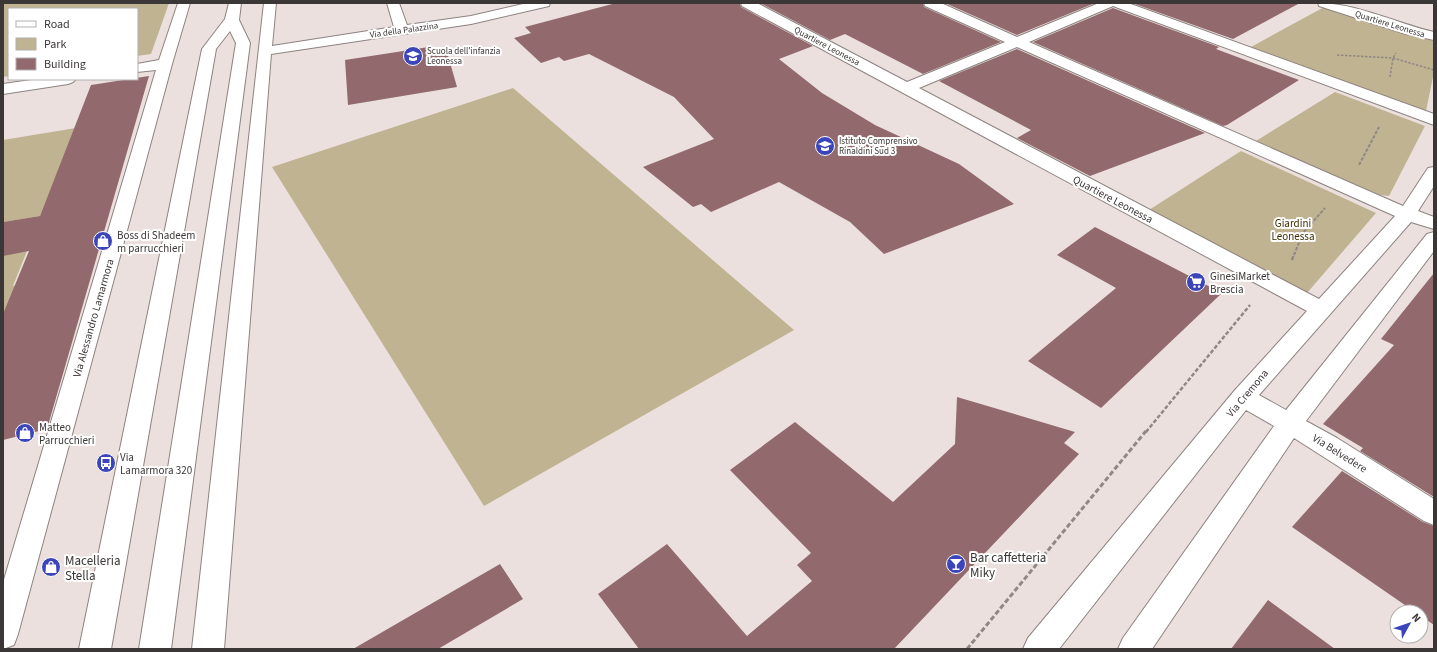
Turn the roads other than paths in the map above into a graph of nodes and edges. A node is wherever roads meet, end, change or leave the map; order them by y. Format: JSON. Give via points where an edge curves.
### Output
{"nodes":[{"id":1,"x":184,"y":3,"type":"edge"},
{"id":2,"x":235,"y":3,"type":"edge"},
{"id":3,"x":270,"y":3,"type":"edge"},
{"id":4,"x":393,"y":3,"type":"edge"},
{"id":5,"x":544,"y":3,"type":"edge"},
{"id":6,"x":747,"y":3,"type":"edge"},
{"id":7,"x":930,"y":3,"type":"edge"},
{"id":8,"x":1110,"y":3,"type":"edge"},
{"id":9,"x":1116,"y":3,"type":"edge"},
{"id":10,"x":1324,"y":3,"type":"edge"},
{"id":11,"x":232,"y":20,"type":"junction"},
{"id":12,"x":402,"y":30,"type":"junction"},
{"id":13,"x":1434,"y":36,"type":"edge"},
{"id":14,"x":1017,"y":42,"type":"junction"},
{"id":15,"x":264,"y":51,"type":"junction"},
{"id":16,"x":165,"y":64,"type":"junction"},
{"id":17,"x":138,"y":68,"type":"edge"},
{"id":18,"x":62,"y":80,"type":"edge"},
{"id":19,"x":906,"y":88,"type":"junction"},
{"id":20,"x":3,"y":89,"type":"edge"},
{"id":21,"x":1434,"y":120,"type":"edge"},
{"id":22,"x":1434,"y":172,"type":"edge"},
{"id":23,"x":1407,"y":214,"type":"junction"},
{"id":24,"x":1434,"y":223,"type":"edge"},
{"id":25,"x":1434,"y":238,"type":"edge"},
{"id":26,"x":1320,"y":309,"type":"junction"},
{"id":27,"x":1243,"y":398,"type":"junction"},
{"id":28,"x":1290,"y":424,"type":"junction"},
{"id":29,"x":1434,"y":513,"type":"edge"},
{"id":30,"x":3,"y":634,"type":"edge"},
{"id":31,"x":95,"y":649,"type":"edge"},
{"id":32,"x":155,"y":649,"type":"edge"},
{"id":33,"x":208,"y":649,"type":"edge"},
{"id":34,"x":1039,"y":649,"type":"edge"},
{"id":35,"x":1134,"y":649,"type":"edge"}],
"edges":[{"from":1,"to":16,"type":"street","name":"Via Alessandro Lamarmora"},
{"from":2,"to":11,"type":"street"},
{"from":3,"to":15,"type":"street"},
{"from":4,"to":12,"type":"street"},
{"from":5,"to":12,"type":"street","name":"Via della Palazzina","via":[[471,20]]},
{"from":6,"to":19,"type":"street","name":"Quartiere Leonessa"},
{"from":7,"to":14,"type":"street"},
{"from":8,"to":14,"type":"street"},
{"from":9,"to":21,"type":"street"},
{"from":10,"to":13,"type":"street","name":"Quartiere Leonessa"},
{"from":11,"to":31,"type":"street","via":[[209,49]]},
{"from":11,"to":32,"type":"street","via":[[243,43]]},
{"from":12,"to":15,"type":"street","name":"Via della Palazzina"},
{"from":14,"to":19,"type":"street"},
{"from":14,"to":23,"type":"street","via":[[1342,188]]},
{"from":15,"to":33,"type":"street"},
{"from":16,"to":17,"type":"street"},
{"from":16,"to":30,"type":"street","name":"Via Alessandro Lamarmora"},
{"from":18,"to":20,"type":"street"},
{"from":19,"to":26,"type":"street","name":"Quartiere Leonessa"},
{"from":22,"to":23,"type":"street","name":"Via Cremona"},
{"from":23,"to":24,"type":"street"},
{"from":23,"to":26,"type":"street","name":"Via Cremona"},
{"from":25,"to":28,"type":"street"},
{"from":26,"to":27,"type":"street","name":"Via Cremona"},
{"from":27,"to":28,"type":"street","name":"Via Belvedere"},
{"from":27,"to":34,"type":"street","name":"Via Cremona"},
{"from":28,"to":29,"type":"street","name":"Via Belvedere","via":[[1328,445]]},
{"from":28,"to":35,"type":"street"}]}
